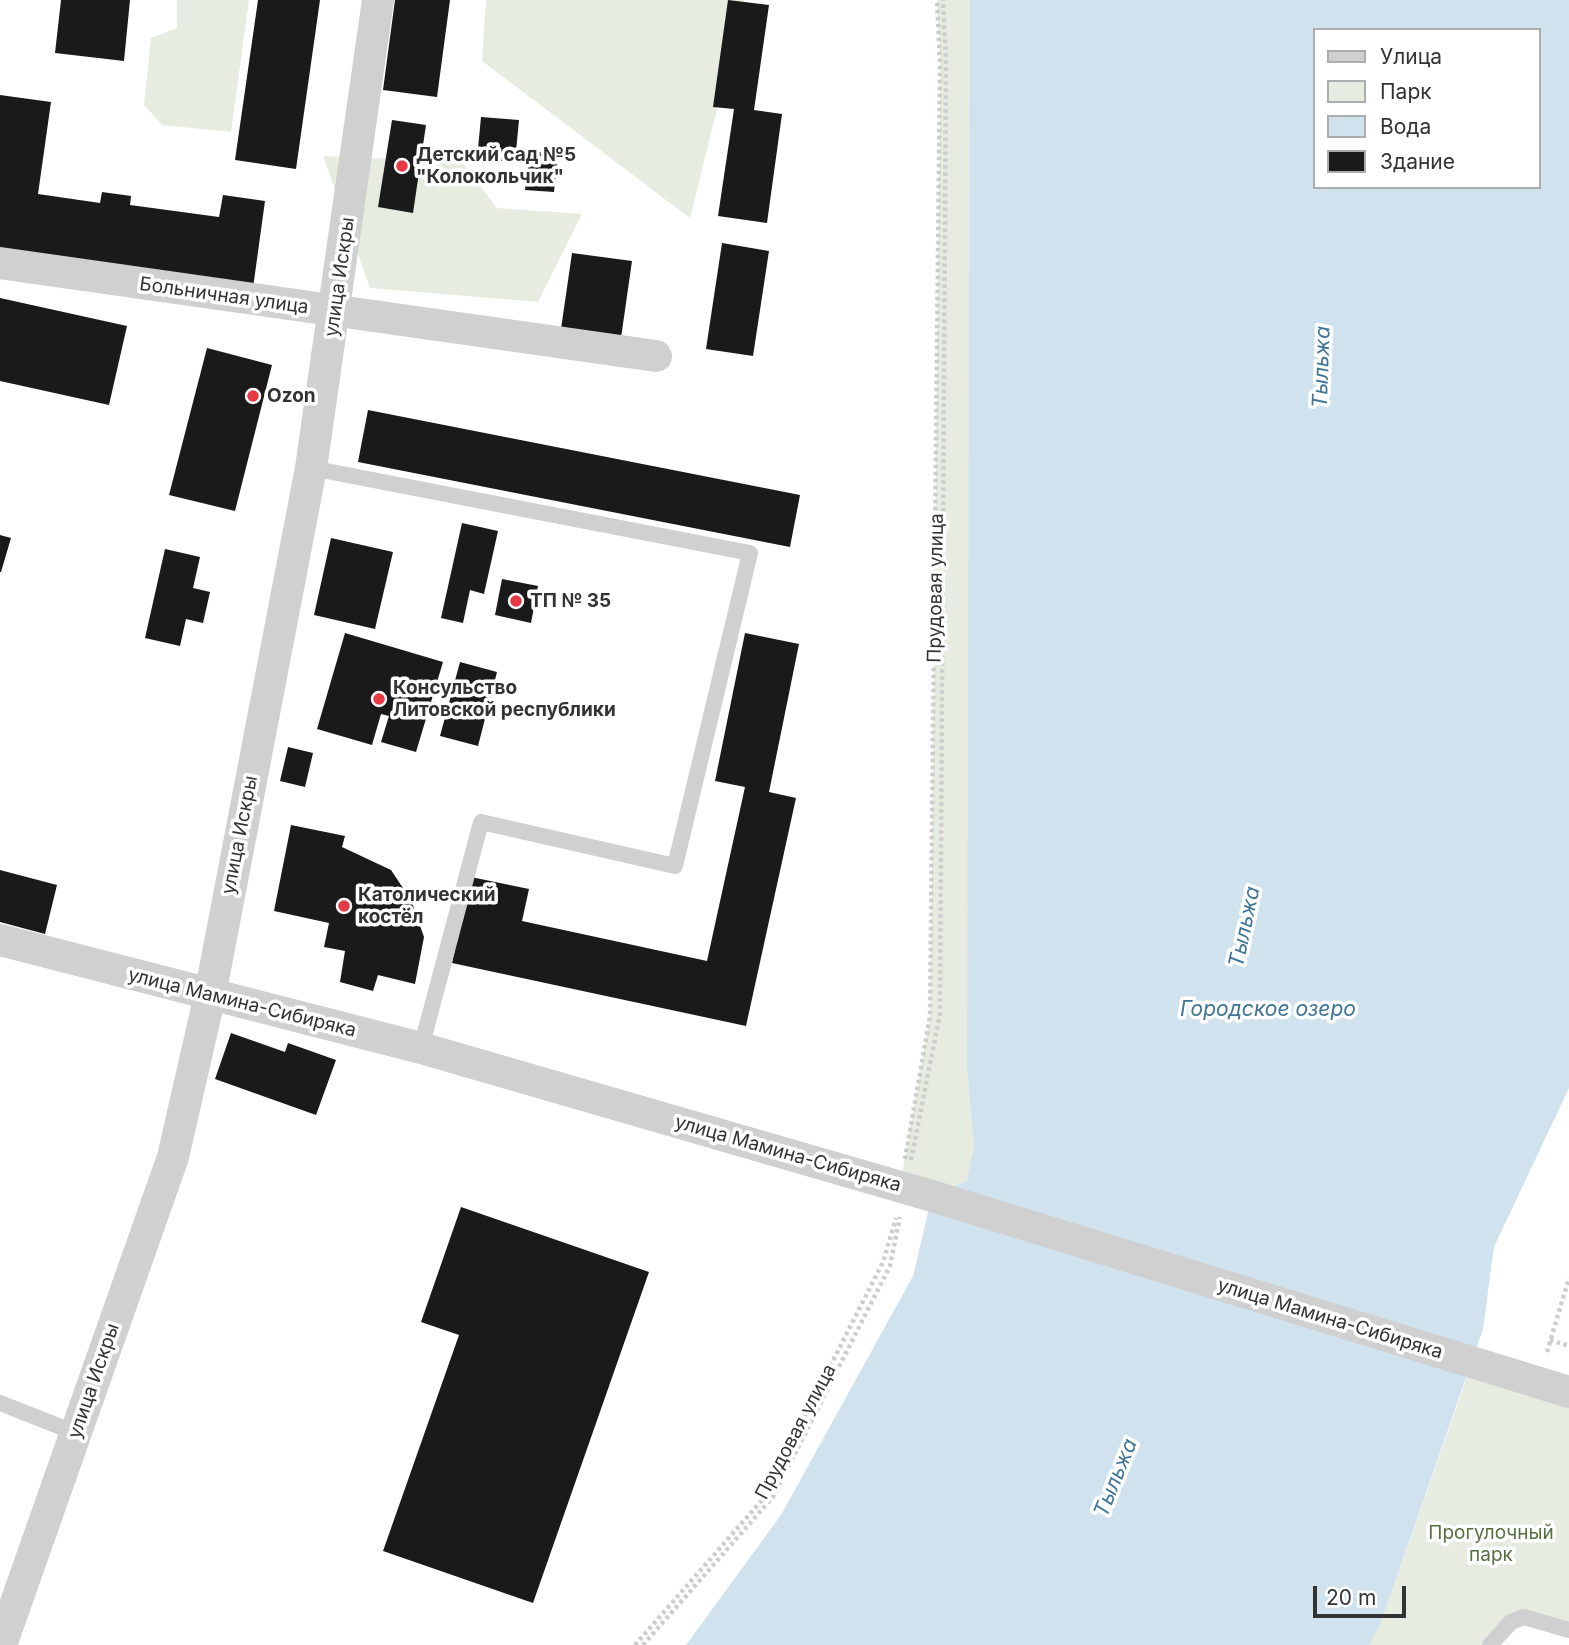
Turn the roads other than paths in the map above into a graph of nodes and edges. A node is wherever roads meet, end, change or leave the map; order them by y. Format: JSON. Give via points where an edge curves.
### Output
{"nodes":[{"id":1,"x":377,"y":0,"type":"edge"},
{"id":2,"x":0,"y":262,"type":"edge"},
{"id":3,"x":335,"y":312,"type":"junction"},
{"id":4,"x":656,"y":356,"type":"dead end"},
{"id":5,"x":310,"y":468,"type":"junction"},
{"id":6,"x":0,"y":940,"type":"edge"},
{"id":7,"x":210,"y":995,"type":"junction"},
{"id":8,"x":421,"y":1048,"type":"junction"},
{"id":9,"x":1569,"y":1392,"type":"edge"},
{"id":10,"x":0,"y":1404,"type":"edge"},
{"id":11,"x":76,"y":1433,"type":"junction"},
{"id":12,"x":1569,"y":1630,"type":"edge"},
{"id":13,"x":1,"y":1645,"type":"edge"},
{"id":14,"x":1490,"y":1645,"type":"edge"}],
"edges":[{"from":1,"to":3,"type":"street","name":"улица Искры"},
{"from":2,"to":3,"type":"street","name":"Больничная улица"},
{"from":3,"to":4,"type":"street","name":"Больничная улица"},
{"from":3,"to":5,"type":"street","name":"улица Искры"},
{"from":5,"to":7,"type":"street","name":"улица Искры"},
{"from":5,"to":8,"type":"lane","via":[[750,553],[675,866],[481,822]]},
{"from":6,"to":7,"type":"street","name":"улица Мамина-Сибиряка"},
{"from":7,"to":8,"type":"street","name":"улица Мамина-Сибиряка"},
{"from":7,"to":11,"type":"street","name":"улица Искры","via":[[173,1157]]},
{"from":8,"to":9,"type":"street","name":"улица Мамина-Сибиряка","via":[[905,1174]]},
{"from":10,"to":11,"type":"lane"},
{"from":11,"to":13,"type":"street","name":"улица Искры"},
{"from":12,"to":14,"type":"lane","via":[[1524,1617],[1511,1622]]}]}
